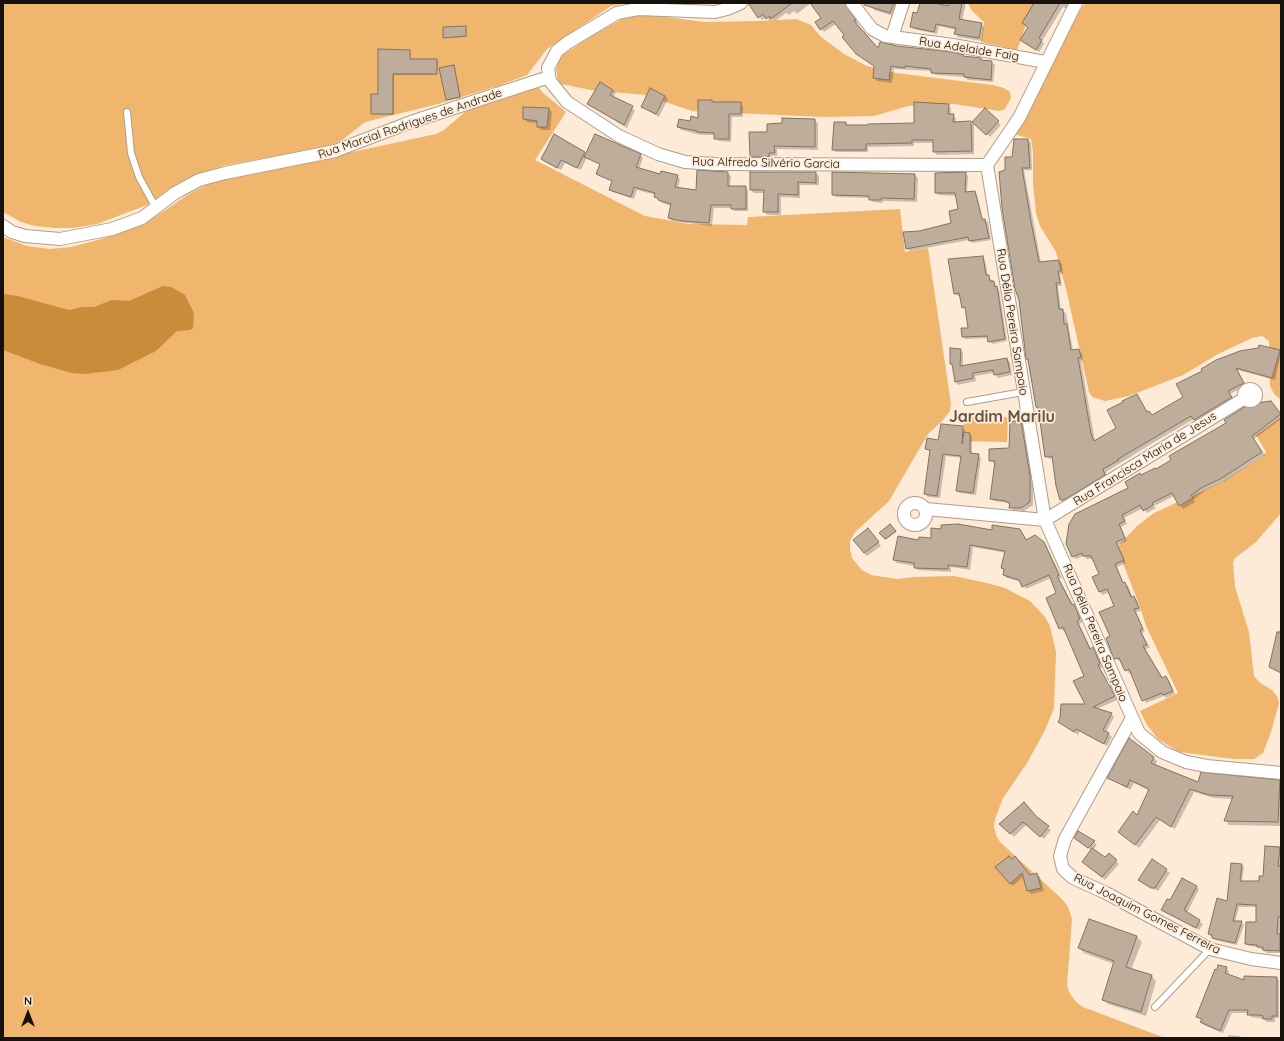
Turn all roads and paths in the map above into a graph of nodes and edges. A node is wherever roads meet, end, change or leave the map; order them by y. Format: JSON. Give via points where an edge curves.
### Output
{"nodes":[{"id":1,"x":741,"y":3,"type":"edge"},
{"id":2,"x":852,"y":3,"type":"edge"},
{"id":3,"x":903,"y":3,"type":"edge"},
{"id":4,"x":1076,"y":3,"type":"edge"},
{"id":5,"x":892,"y":37,"type":"junction"},
{"id":6,"x":1045,"y":62,"type":"junction"},
{"id":7,"x":549,"y":77,"type":"junction"},
{"id":8,"x":127,"y":112,"type":"dead end"},
{"id":9,"x":987,"y":165,"type":"junction"},
{"id":10,"x":156,"y":208,"type":"junction"},
{"id":11,"x":3,"y":226,"type":"edge"},
{"id":12,"x":1023,"y":392,"type":"junction"},
{"id":13,"x":1244,"y":398,"type":"dead end"},
{"id":14,"x":968,"y":402,"type":"dead end"},
{"id":15,"x":926,"y":509,"type":"dead end"},
{"id":16,"x":1045,"y":520,"type":"junction"},
{"id":17,"x":1132,"y":718,"type":"junction"},
{"id":18,"x":1281,"y":773,"type":"edge"},
{"id":19,"x":1210,"y":949,"type":"junction"},
{"id":20,"x":1281,"y":963,"type":"edge"},
{"id":21,"x":1155,"y":1007,"type":"dead end"}],
"edges":[{"from":1,"to":7,"type":"street","via":[[715,12],[638,9],[617,13],[557,51],[550,64]]},
{"from":2,"to":5,"type":"street","name":"Rua Adelaide Faig","via":[[875,32]]},
{"from":3,"to":5,"type":"street"},
{"from":4,"to":6,"type":"street"},
{"from":5,"to":6,"type":"street","name":"Rua Adelaide Faig"},
{"from":6,"to":9,"type":"street","via":[[1019,118]]},
{"from":7,"to":9,"type":"street","name":"Rua Alfredo Silvério Garcia","via":[[557,92],[576,109],[619,136],[673,159],[716,164]]},
{"from":7,"to":10,"type":"street","name":"Rua Marcial Rodrigues de Andrade","via":[[411,122],[335,151],[199,180],[175,193]]},
{"from":8,"to":10,"type":"lane","via":[[131,153],[139,177]]},
{"from":9,"to":12,"type":"street","name":"Rua Délio Pereira Sampaio"},
{"from":10,"to":11,"type":"street","name":"Rua Marcial Rodrigues de Andrade","via":[[127,224],[83,236],[60,239],[25,236]]},
{"from":12,"to":14,"type":"lane"},
{"from":12,"to":16,"type":"street","name":"Rua Délio Pereira Sampaio"},
{"from":13,"to":16,"type":"street","name":"Rua Francisca Maria de Jesus"},
{"from":15,"to":16,"type":"street"},
{"from":16,"to":17,"type":"street","name":"Rua Délio Pereira Sampaio"},
{"from":17,"to":18,"type":"street","name":"Rua Délio Pereira Sampaio","via":[[1139,733],[1172,758],[1207,766]]},
{"from":17,"to":19,"type":"street","name":"Rua Joaquim Gomes Ferreira","via":[[1074,819],[1061,851],[1061,862],[1066,874]]},
{"from":19,"to":20,"type":"street","name":"Rua Joaquim Gomes Ferreira"},
{"from":19,"to":21,"type":"lane"}]}
